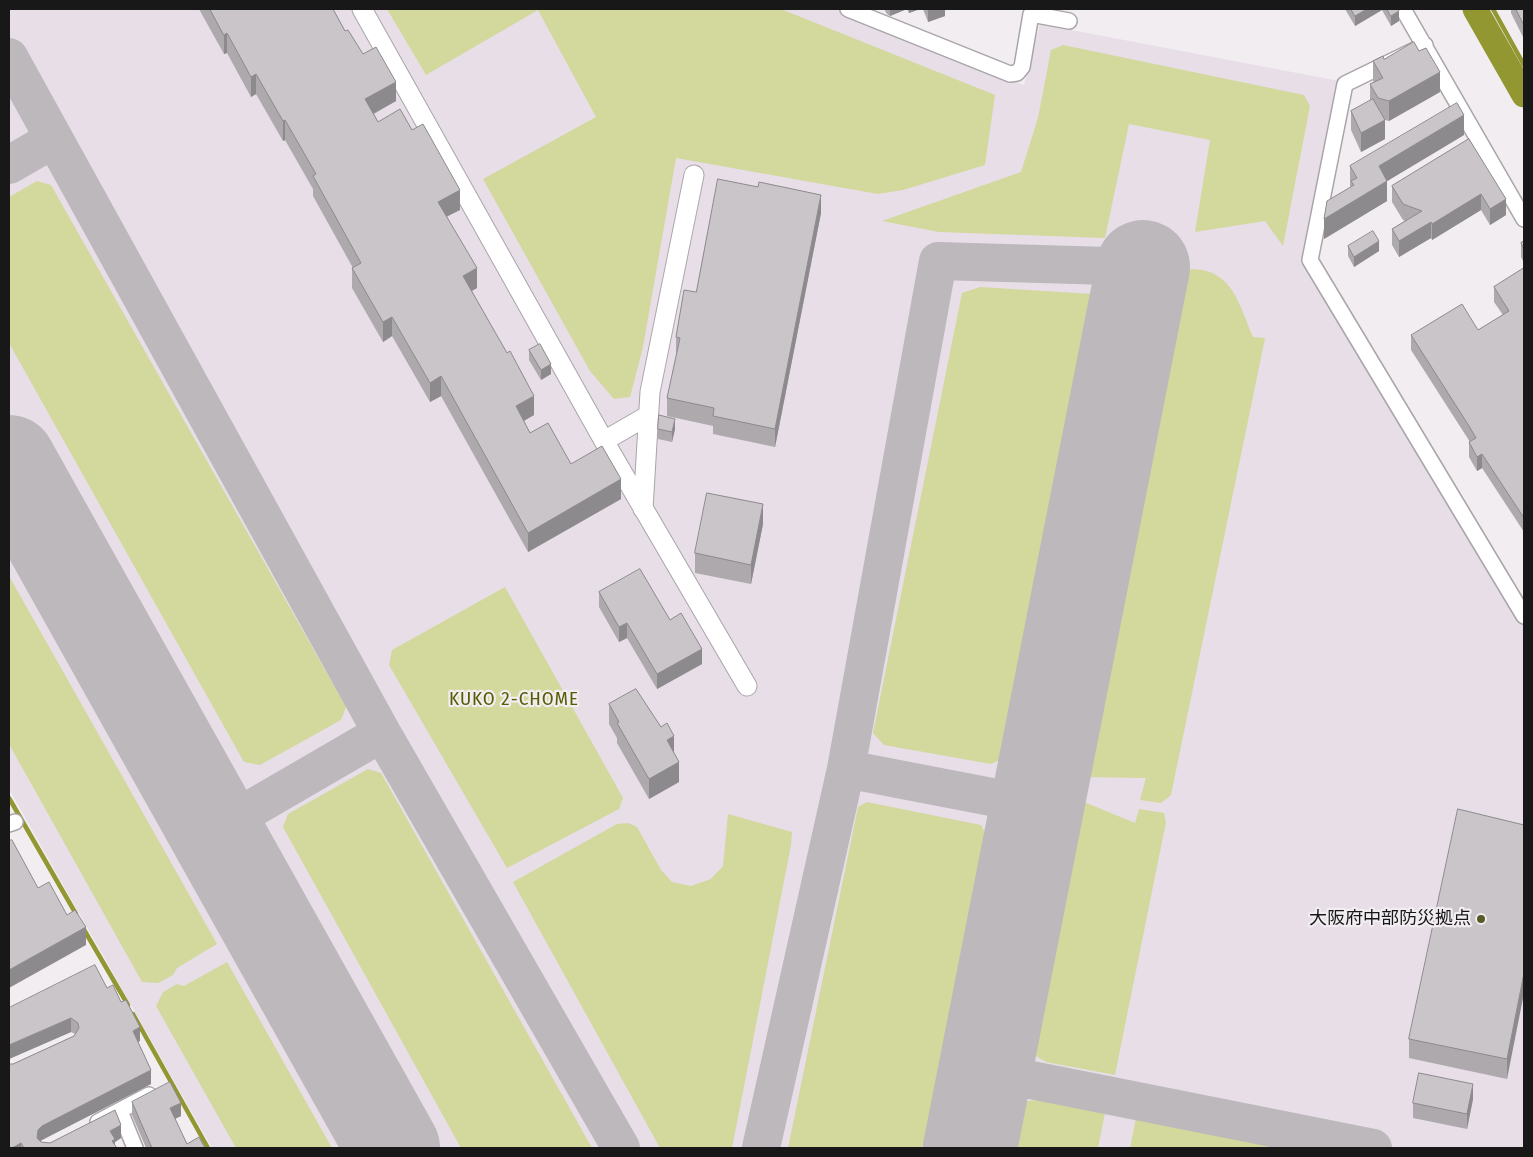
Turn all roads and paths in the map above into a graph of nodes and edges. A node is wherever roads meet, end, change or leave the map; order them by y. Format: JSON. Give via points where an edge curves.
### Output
{"nodes":[{"id":1,"x":362,"y":9,"type":"edge"},
{"id":2,"x":848,"y":9,"type":"edge"},
{"id":3,"x":1065,"y":9,"type":"edge"},
{"id":4,"x":1403,"y":9,"type":"edge"},
{"id":5,"x":1424,"y":45,"type":"junction"},
{"id":6,"x":694,"y":175,"type":"dead end"},
{"id":7,"x":1524,"y":218,"type":"edge"},
{"id":8,"x":647,"y":416,"type":"junction"},
{"id":9,"x":604,"y":441,"type":"junction"},
{"id":10,"x":643,"y":509,"type":"junction"},
{"id":11,"x":1524,"y":616,"type":"edge"},
{"id":12,"x":747,"y":686,"type":"dead end"},
{"id":13,"x":165,"y":1087,"type":"edge"},
{"id":14,"x":120,"y":1111,"type":"junction"},
{"id":15,"x":87,"y":1127,"type":"edge"},
{"id":16,"x":135,"y":1148,"type":"edge"}],
"edges":[{"from":1,"to":9,"type":"street"},
{"from":2,"to":3,"type":"street","via":[[1010,74],[1017,73],[1022,67],[1031,14],[1069,21]]},
{"from":4,"to":5,"type":"street"},
{"from":5,"to":7,"type":"street"},
{"from":5,"to":11,"type":"street","via":[[1345,84],[1310,260]]},
{"from":6,"to":8,"type":"street"},
{"from":8,"to":9,"type":"street"},
{"from":8,"to":10,"type":"street"},
{"from":9,"to":10,"type":"street"},
{"from":10,"to":12,"type":"street"},
{"from":13,"to":14,"type":"street"},
{"from":14,"to":15,"type":"street"},
{"from":14,"to":16,"type":"street"}]}
